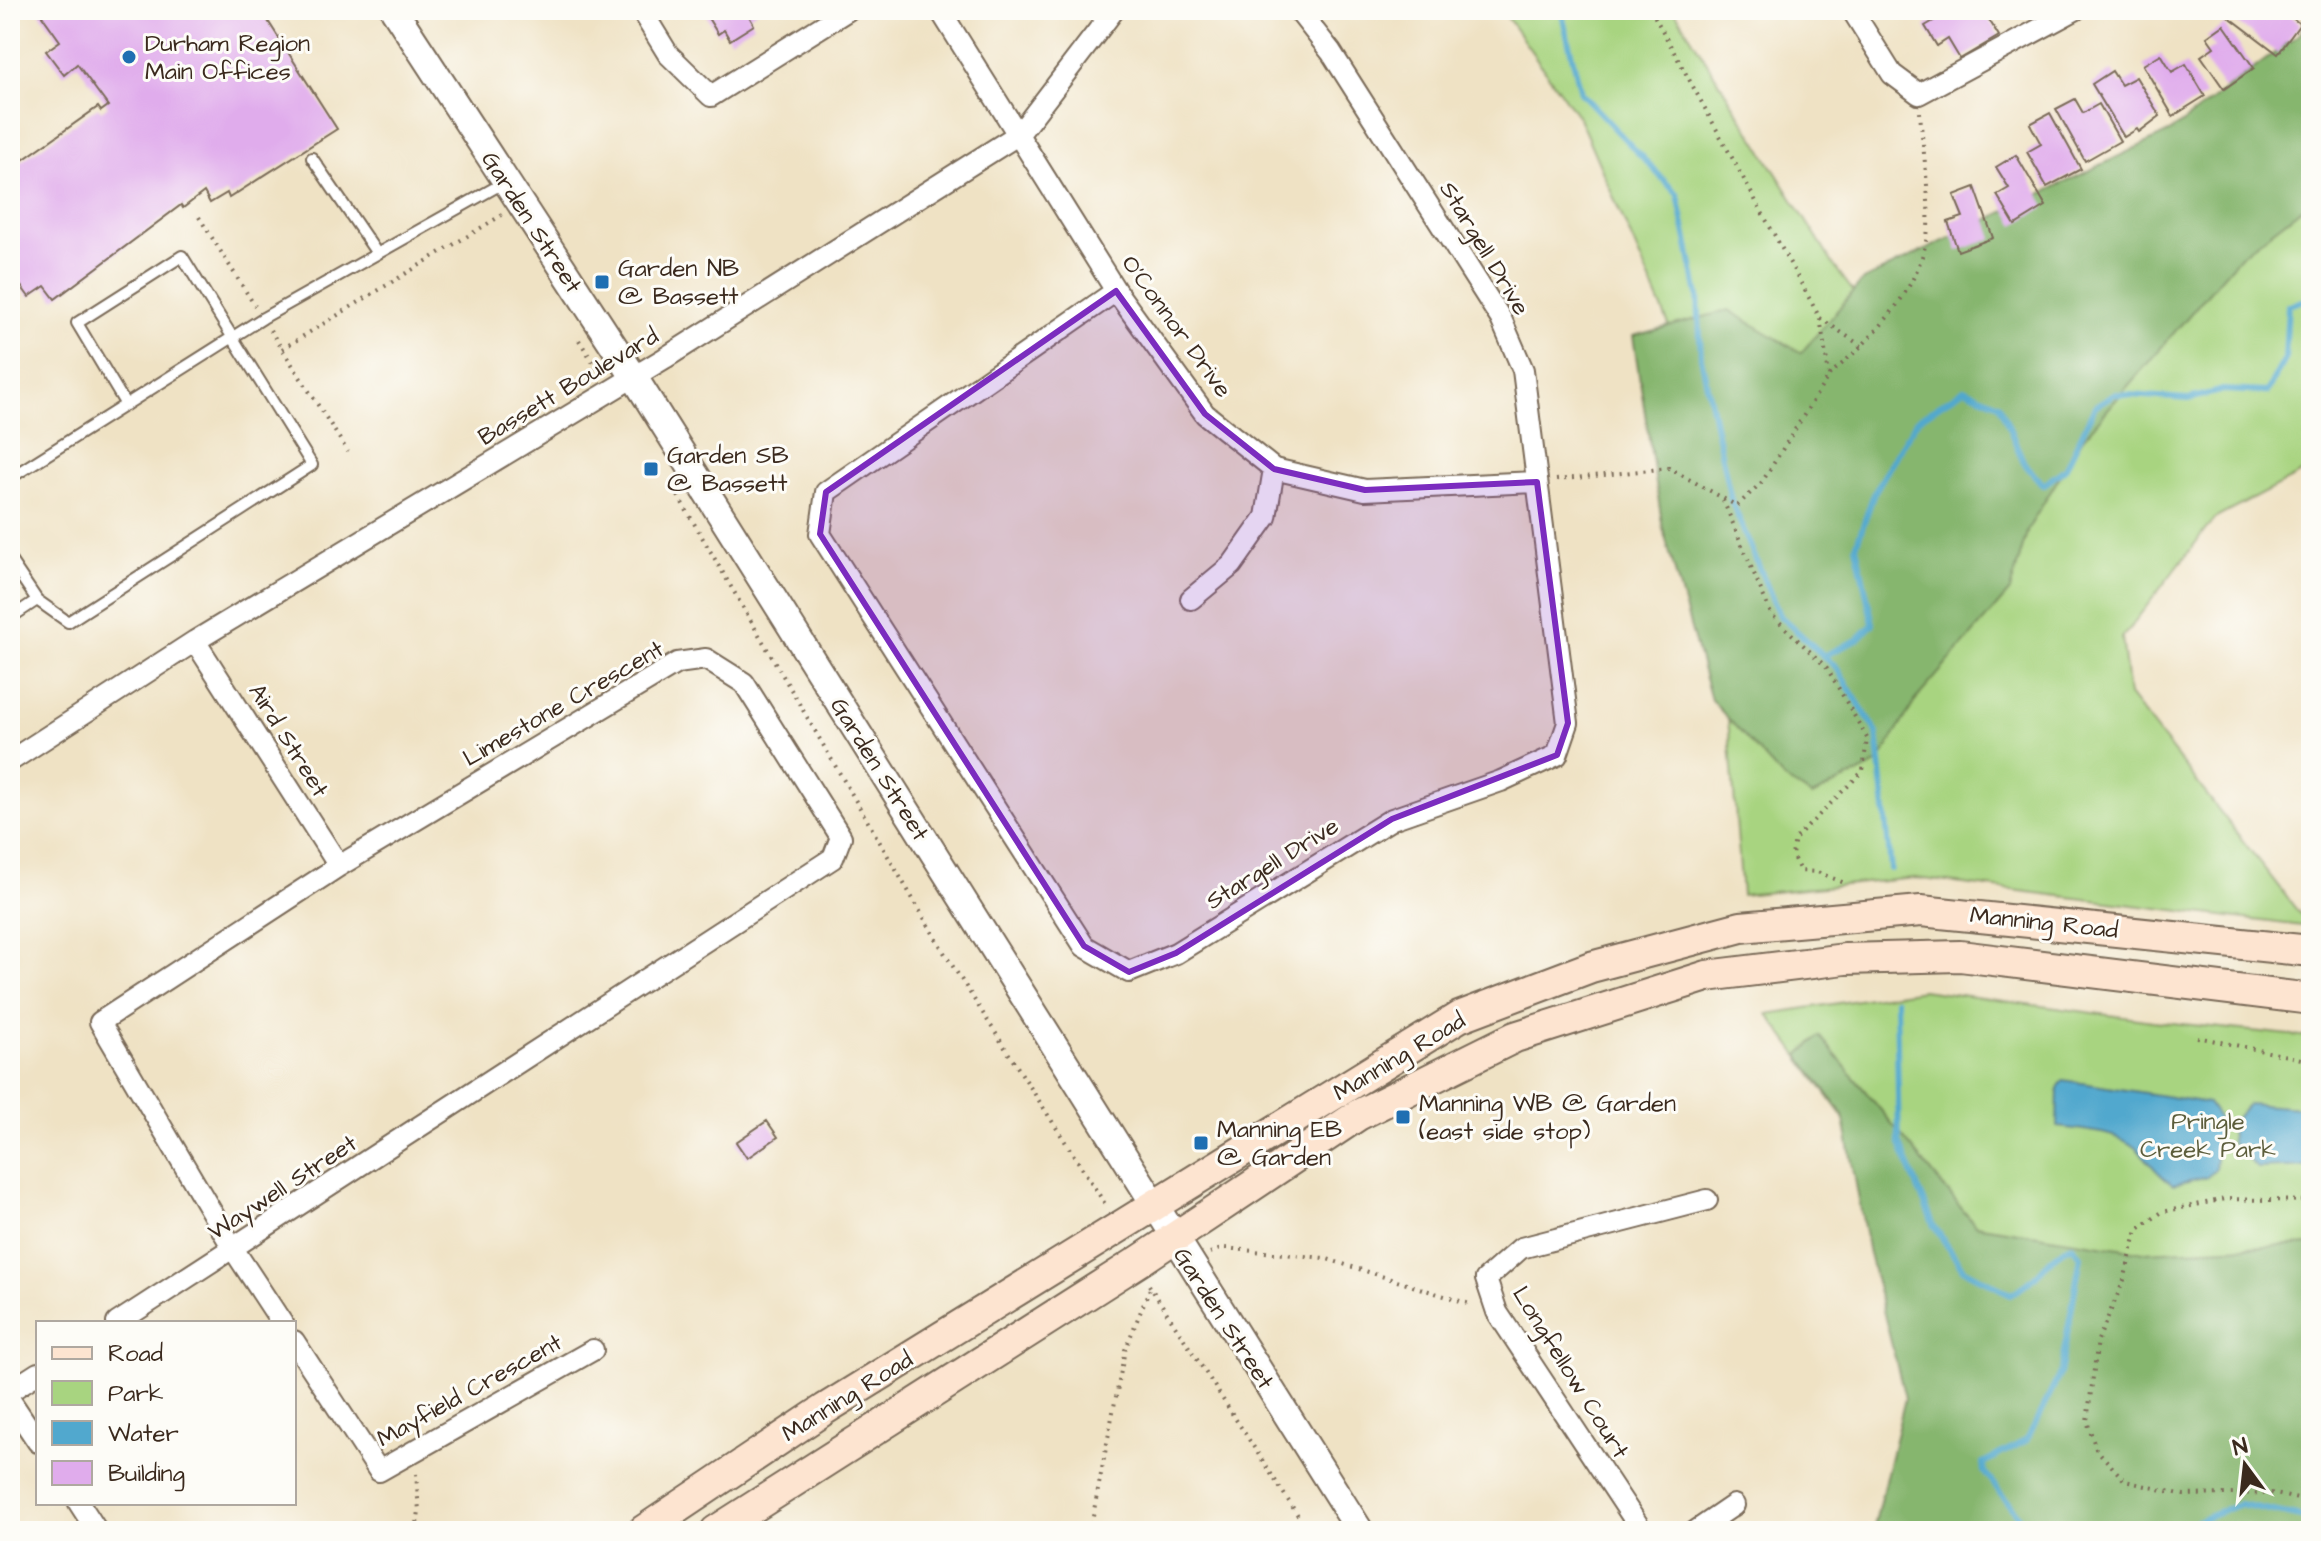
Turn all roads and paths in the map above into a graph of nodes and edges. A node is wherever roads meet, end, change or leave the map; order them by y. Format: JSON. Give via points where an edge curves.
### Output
{"nodes":[{"id":1,"x":394,"y":10,"type":"edge"},
{"id":2,"x":641,"y":10,"type":"edge"},
{"id":3,"x":848,"y":10,"type":"edge"},
{"id":4,"x":940,"y":10,"type":"edge"},
{"id":5,"x":1114,"y":10,"type":"edge"},
{"id":6,"x":1298,"y":10,"type":"edge"},
{"id":7,"x":1651,"y":10,"type":"edge"},
{"id":8,"x":1852,"y":10,"type":"edge"},
{"id":9,"x":2075,"y":10,"type":"edge"},
{"id":10,"x":1919,"y":94,"type":"junction"},
{"id":11,"x":1019,"y":134,"type":"junction"},
{"id":12,"x":312,"y":158,"type":"dead end"},
{"id":13,"x":506,"y":181,"type":"junction"},
{"id":14,"x":521,"y":204,"type":"junction"},
{"id":15,"x":199,"y":217,"type":"dead end"},
{"id":16,"x":376,"y":252,"type":"junction"},
{"id":17,"x":1116,"y":291,"type":"junction"},
{"id":18,"x":263,"y":318,"type":"junction"},
{"id":19,"x":1820,"y":318,"type":"junction"},
{"id":20,"x":230,"y":338,"type":"junction"},
{"id":21,"x":1863,"y":347,"type":"junction"},
{"id":22,"x":282,"y":349,"type":"junction"},
{"id":23,"x":1829,"y":375,"type":"junction"},
{"id":24,"x":634,"y":377,"type":"junction"},
{"id":25,"x":126,"y":405,"type":"junction"},
{"id":26,"x":348,"y":452,"type":"dead end"},
{"id":27,"x":1274,"y":469,"type":"junction"},
{"id":28,"x":10,"y":478,"type":"edge"},
{"id":29,"x":669,"y":480,"type":"dead end"},
{"id":30,"x":1537,"y":482,"type":"junction"},
{"id":31,"x":1722,"y":497,"type":"junction"},
{"id":32,"x":10,"y":560,"type":"edge"},
{"id":33,"x":1191,"y":599,"type":"dead end"},
{"id":34,"x":37,"y":600,"type":"junction"},
{"id":35,"x":10,"y":618,"type":"edge"},
{"id":36,"x":195,"y":641,"type":"junction"},
{"id":37,"x":10,"y":761,"type":"edge"},
{"id":38,"x":339,"y":866,"type":"junction"},
{"id":39,"x":1847,"y":884,"type":"dead end"},
{"id":40,"x":2311,"y":951,"type":"edge"},
{"id":41,"x":2311,"y":999,"type":"edge"},
{"id":42,"x":2197,"y":1037,"type":"dead end"},
{"id":43,"x":2311,"y":1061,"type":"edge"},
{"id":44,"x":475,"y":1092,"type":"joint"},
{"id":45,"x":1707,"y":1200,"type":"dead end"},
{"id":46,"x":2311,"y":1201,"type":"edge"},
{"id":47,"x":1152,"y":1206,"type":"junction"},
{"id":48,"x":1120,"y":1227,"type":"junction"},
{"id":49,"x":1173,"y":1238,"type":"junction"},
{"id":50,"x":234,"y":1250,"type":"junction"},
{"id":51,"x":1141,"y":1260,"type":"junction"},
{"id":52,"x":120,"y":1321,"type":"edge"},
{"id":53,"x":281,"y":1321,"type":"edge"},
{"id":54,"x":296,"y":1344,"type":"edge"},
{"id":55,"x":593,"y":1350,"type":"dead end"},
{"id":56,"x":36,"y":1374,"type":"edge"},
{"id":57,"x":10,"y":1391,"type":"edge"},
{"id":58,"x":10,"y":1400,"type":"edge"},
{"id":59,"x":36,"y":1439,"type":"edge"},
{"id":60,"x":415,"y":1451,"type":"junction"},
{"id":61,"x":2311,"y":1502,"type":"edge"},
{"id":62,"x":80,"y":1505,"type":"edge"},
{"id":63,"x":1734,"y":1505,"type":"dead end"},
{"id":64,"x":97,"y":1531,"type":"edge"},
{"id":65,"x":416,"y":1531,"type":"edge"},
{"id":66,"x":643,"y":1531,"type":"edge"},
{"id":67,"x":716,"y":1531,"type":"edge"},
{"id":68,"x":1308,"y":1531,"type":"edge"},
{"id":69,"x":1360,"y":1531,"type":"edge"},
{"id":70,"x":1642,"y":1531,"type":"edge"},
{"id":71,"x":1696,"y":1531,"type":"edge"}],
"edges":[{"from":1,"to":13,"type":"street","name":"Garden Street"},
{"from":2,"to":3,"type":"street","via":[[668,54],[711,96]]},
{"from":4,"to":11,"type":"street","name":"O'Connor Drive"},
{"from":5,"to":11,"type":"street","name":"Bassett Boulevard"},
{"from":6,"to":30,"type":"street","name":"Stargell Drive","via":[[1331,52],[1501,319],[1523,370]]},
{"from":7,"to":19,"type":"path"},
{"from":8,"to":10,"type":"street","via":[[1892,74]]},
{"from":9,"to":10,"type":"street"},
{"from":10,"to":21,"type":"path","via":[[1927,236],[1907,290]]},
{"from":11,"to":17,"type":"street","name":"O'Connor Drive"},
{"from":11,"to":24,"type":"street","name":"Bassett Boulevard"},
{"from":12,"to":16,"type":"lane"},
{"from":13,"to":14,"type":"street","name":"Garden Street"},
{"from":13,"to":16,"type":"lane"},
{"from":14,"to":22,"type":"path"},
{"from":14,"to":24,"type":"street","name":"Garden Street"},
{"from":15,"to":18,"type":"path"},
{"from":16,"to":18,"type":"lane"},
{"from":17,"to":27,"type":"street","name":"O'Connor Drive","via":[[1205,414]]},
{"from":17,"to":30,"type":"street","name":"Stargell Drive","via":[[826,492],[820,534],[1084,946],[1129,972],[1176,953],[1392,819],[1557,755],[1568,723]]},
{"from":18,"to":20,"type":"lane"},
{"from":18,"to":22,"type":"path"},
{"from":19,"to":21,"type":"path"},
{"from":19,"to":23,"type":"path"},
{"from":20,"to":25,"type":"lane"},
{"from":20,"to":25,"type":"lane","via":[[182,256],[77,323]]},
{"from":20,"to":34,"type":"lane","via":[[312,465],[68,622]]},
{"from":21,"to":23,"type":"path"},
{"from":22,"to":26,"type":"path"},
{"from":23,"to":31,"type":"path","via":[[1762,482],[1737,506]]},
{"from":24,"to":36,"type":"street","name":"Bassett Boulevard"},
{"from":24,"to":47,"type":"street","name":"Garden Street"},
{"from":25,"to":28,"type":"lane"},
{"from":27,"to":30,"type":"street","name":"O'Connor Drive","via":[[1365,490]]},
{"from":27,"to":33,"type":"street","via":[[1266,517],[1232,565]]},
{"from":29,"to":48,"type":"path","via":[[945,954]]},
{"from":30,"to":31,"type":"path","via":[[1669,468]]},
{"from":31,"to":39,"type":"path","via":[[1771,614],[1827,668],[1867,738],[1863,771],[1795,839],[1792,855],[1800,871]]},
{"from":32,"to":34,"type":"lane"},
{"from":34,"to":35,"type":"lane"},
{"from":36,"to":37,"type":"street","name":"Bassett Boulevard"},
{"from":36,"to":38,"type":"street","name":"Aird Street"},
{"from":38,"to":44,"type":"street","name":"Limestone Crescent","via":[[677,663],[706,659],[744,683],[841,837],[833,858]]},
{"from":38,"to":50,"type":"street","name":"Limestone Crescent","via":[[100,1022]]},
{"from":40,"to":47,"type":"main road","name":"Manning Road","via":[[1921,911],[1741,927],[1591,967],[1459,1017]]},
{"from":41,"to":49,"type":"main road","name":"Manning Road","via":[[1960,956],[1845,959],[1707,976],[1501,1044],[1358,1115]]},
{"from":42,"to":43,"type":"path"},
{"from":44,"to":50,"type":"street","name":"Waywell Street"},
{"from":45,"to":70,"type":"street","name":"Longfellow Court","via":[[1521,1248],[1486,1279],[1497,1312]]},
{"from":46,"to":61,"type":"path","via":[[2225,1199],[2162,1212],[2137,1230],[2124,1280],[2098,1340],[2087,1421],[2096,1449],[2125,1481],[2184,1495],[2271,1493]]},
{"from":47,"to":48,"type":"main road","name":"Manning Road"},
{"from":47,"to":49,"type":"street","name":"Garden Street"},
{"from":48,"to":66,"type":"main road","name":"Manning Road","via":[[825,1409]]},
{"from":49,"to":51,"type":"main road","name":"Manning Road"},
{"from":49,"to":69,"type":"street","name":"Garden Street"},
{"from":50,"to":52,"type":"street","name":"Waywell Street"},
{"from":50,"to":53,"type":"street"},
{"from":51,"to":67,"type":"main road","name":"Manning Road"},
{"from":51,"to":68,"type":"path","via":[[1150,1287]]},
{"from":54,"to":60,"type":"street","name":"Mayfield Crescent","via":[[379,1471]]},
{"from":55,"to":60,"type":"street","name":"Mayfield Crescent"},
{"from":56,"to":57,"type":"street"},
{"from":58,"to":59,"type":"street"},
{"from":60,"to":65,"type":"path"},
{"from":62,"to":64,"type":"street"},
{"from":63,"to":71,"type":"street"}]}
